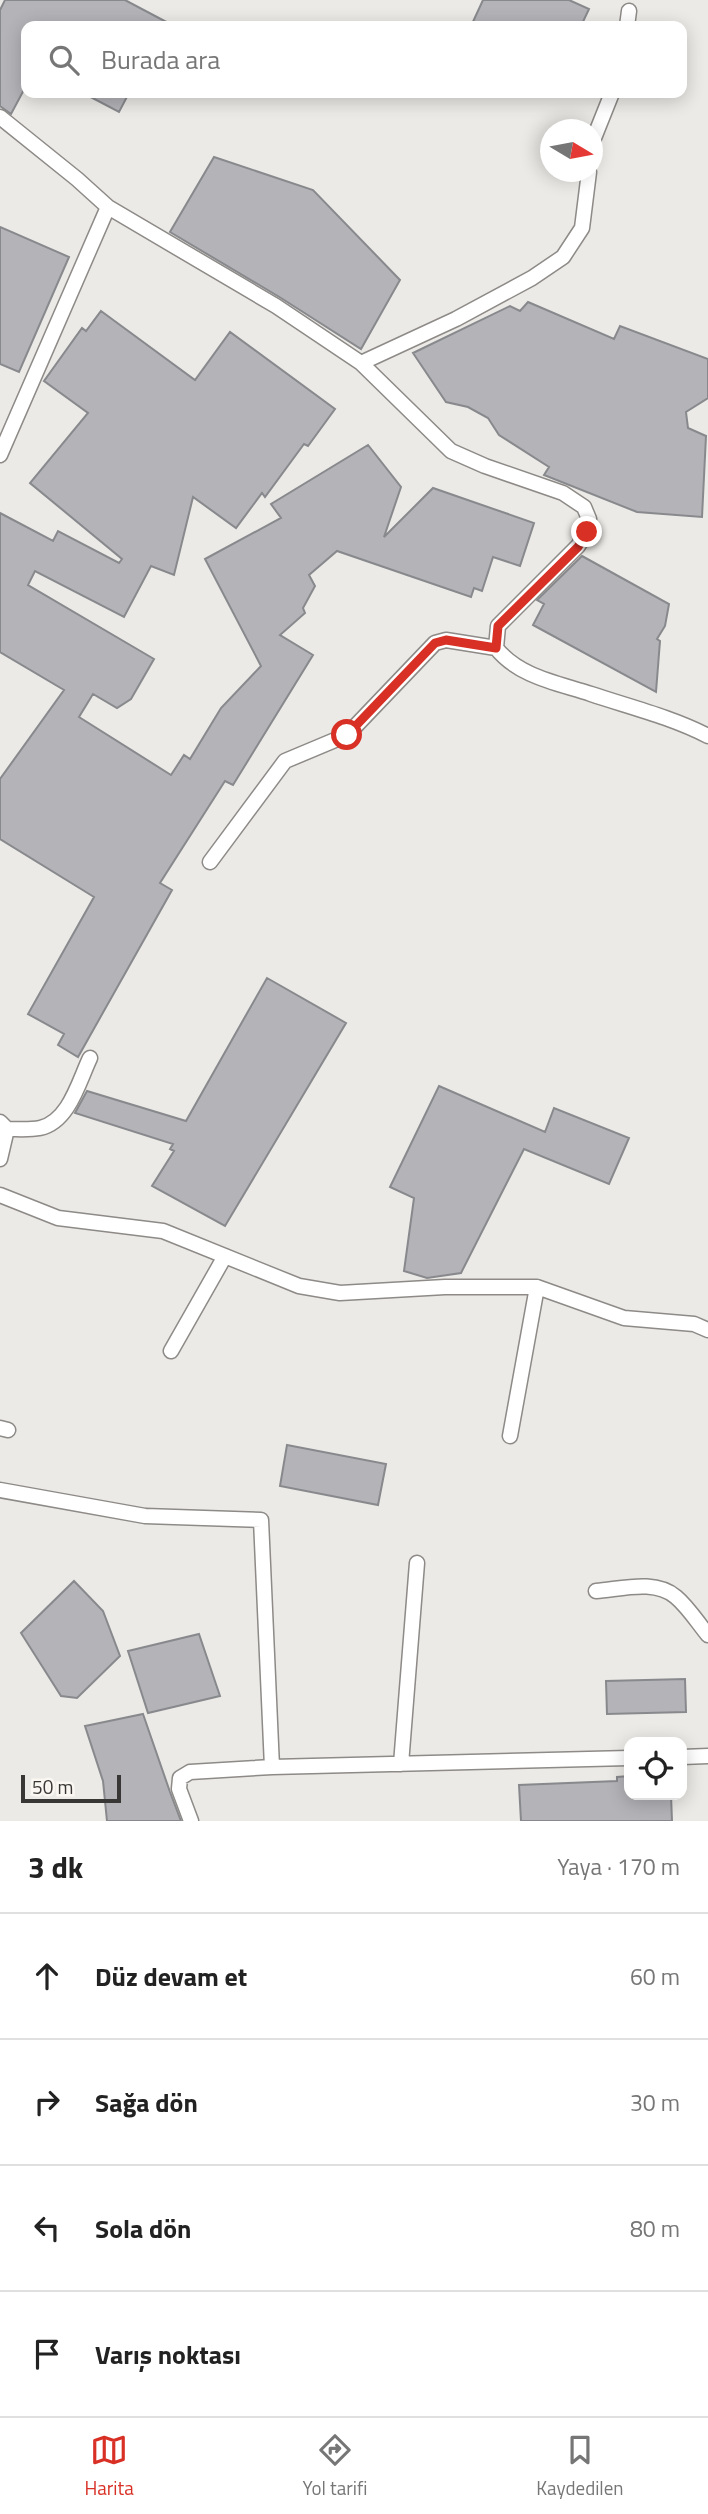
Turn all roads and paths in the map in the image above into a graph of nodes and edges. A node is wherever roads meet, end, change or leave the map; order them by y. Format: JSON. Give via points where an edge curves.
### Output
{"nodes":[{"id":1,"x":629,"y":11,"type":"dead end"},
{"id":2,"x":628,"y":21,"type":"edge"},
{"id":3,"x":610,"y":98,"type":"edge"},
{"id":4,"x":0,"y":117,"type":"edge"},
{"id":5,"x":602,"y":119,"type":"edge"},
{"id":6,"x":588,"y":182,"type":"edge"},
{"id":7,"x":108,"y":207,"type":"junction"},
{"id":8,"x":361,"y":363,"type":"junction"},
{"id":9,"x":0,"y":455,"type":"edge"},
{"id":10,"x":496,"y":648,"type":"junction"},
{"id":11,"x":708,"y":736,"type":"edge"},
{"id":12,"x":210,"y":863,"type":"dead end"},
{"id":13,"x":90,"y":1058,"type":"dead end"},
{"id":14,"x":4,"y":1126,"type":"edge"},
{"id":15,"x":0,"y":1159,"type":"edge"},
{"id":16,"x":0,"y":1195,"type":"edge"},
{"id":17,"x":225,"y":1256,"type":"junction"},
{"id":18,"x":537,"y":1287,"type":"junction"},
{"id":19,"x":708,"y":1329,"type":"edge"},
{"id":20,"x":171,"y":1351,"type":"dead end"},
{"id":21,"x":510,"y":1436,"type":"dead end"},
{"id":22,"x":0,"y":1490,"type":"edge"},
{"id":23,"x":417,"y":1563,"type":"dead end"},
{"id":24,"x":596,"y":1591,"type":"dead end"},
{"id":25,"x":708,"y":1635,"type":"edge"},
{"id":26,"x":708,"y":1756,"type":"edge"},
{"id":27,"x":687,"y":1757,"type":"edge"},
{"id":28,"x":624,"y":1758,"type":"edge"},
{"id":29,"x":401,"y":1764,"type":"junction"},
{"id":30,"x":272,"y":1767,"type":"junction"},
{"id":31,"x":191,"y":1821,"type":"edge"}],
"edges":[{"from":1,"to":2,"type":"street"},
{"from":3,"to":5,"type":"street"},
{"from":4,"to":7,"type":"street"},
{"from":6,"to":8,"type":"street","via":[[582,228],[564,257],[456,319]]},
{"from":7,"to":8,"type":"street","via":[[276,306]]},
{"from":7,"to":9,"type":"street"},
{"from":8,"to":10,"type":"street","via":[[451,451],[563,494],[584,507],[589,519],[578,547],[498,626]]},
{"from":10,"to":11,"type":"street","via":[[530,674]]},
{"from":10,"to":12,"type":"street","via":[[446,640],[435,643],[347,735],[285,761]]},
{"from":13,"to":14,"type":"street","via":[[59,1118],[40,1128]]},
{"from":14,"to":15,"type":"street"},
{"from":16,"to":17,"type":"street","via":[[58,1218],[163,1231]]},
{"from":17,"to":18,"type":"street","via":[[299,1286],[341,1293]]},
{"from":17,"to":20,"type":"street"},
{"from":18,"to":19,"type":"street","via":[[624,1318]]},
{"from":18,"to":21,"type":"street"},
{"from":22,"to":30,"type":"street","via":[[145,1516],[261,1520]]},
{"from":23,"to":29,"type":"street"},
{"from":24,"to":25,"type":"street","via":[[649,1586],[667,1591]]},
{"from":26,"to":27,"type":"street"},
{"from":28,"to":29,"type":"street"},
{"from":29,"to":30,"type":"street"},
{"from":30,"to":31,"type":"street","via":[[190,1772],[180,1778],[179,1790]]}]}
